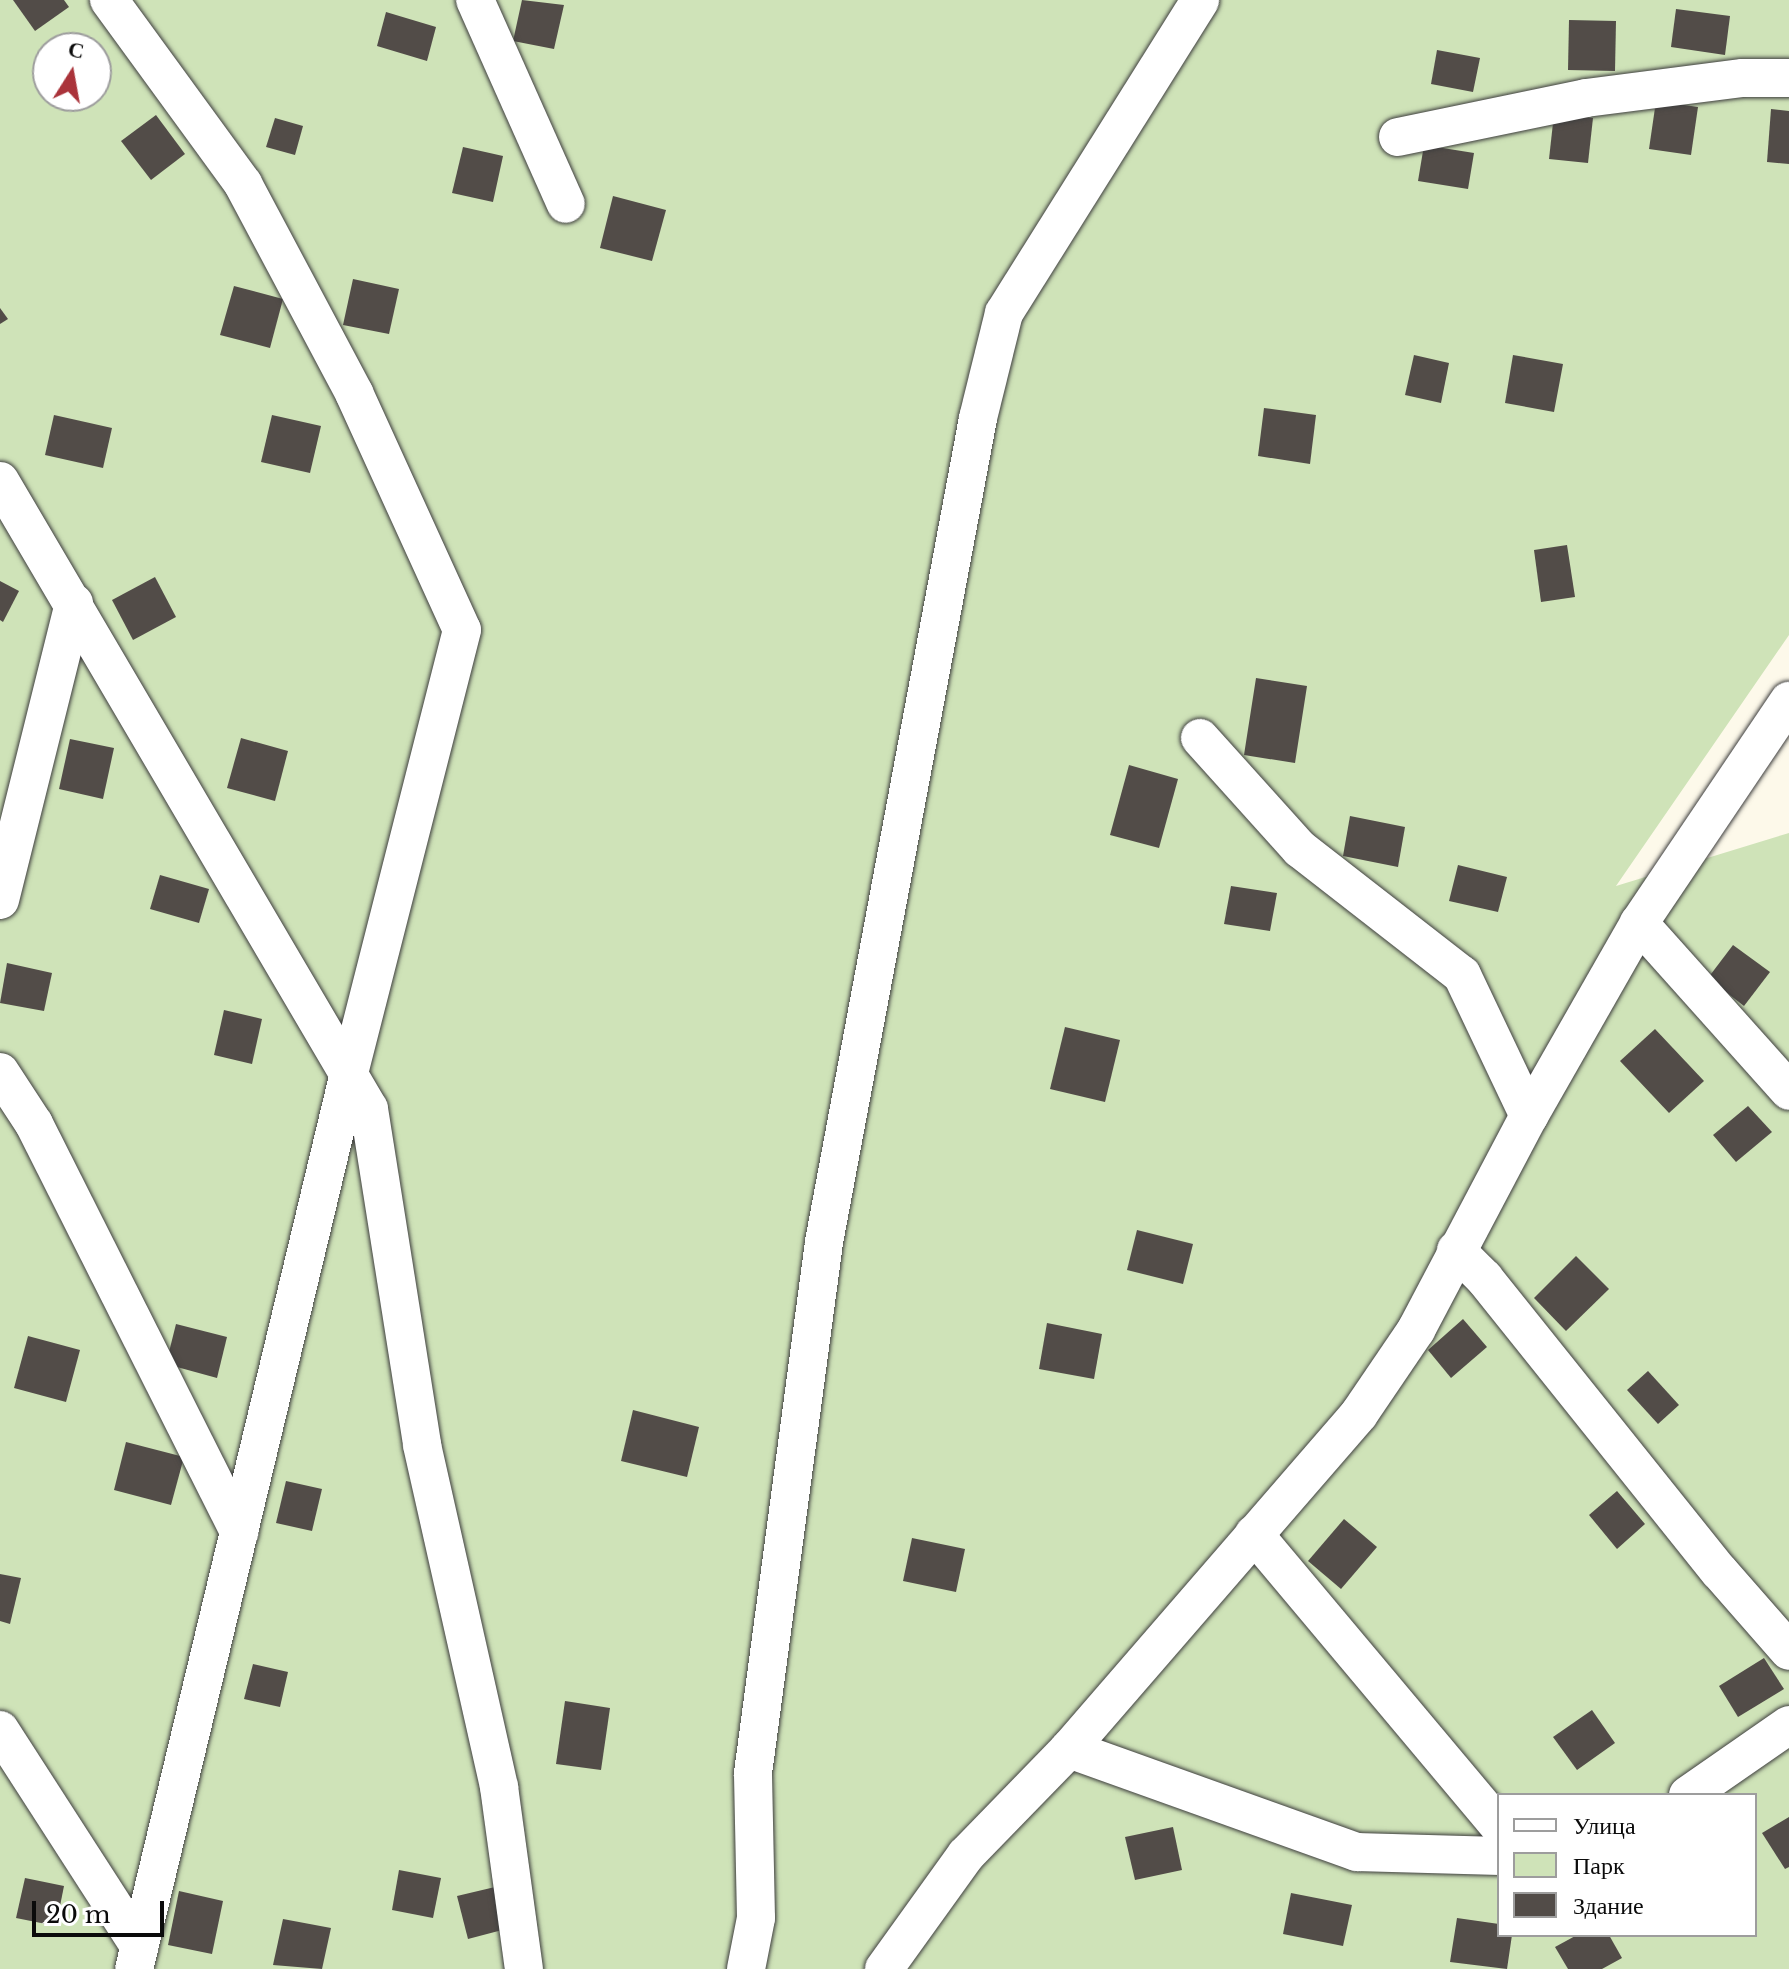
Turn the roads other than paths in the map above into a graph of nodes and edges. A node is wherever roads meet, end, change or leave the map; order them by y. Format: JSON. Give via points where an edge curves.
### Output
{"nodes":[{"id":1,"x":109,"y":0,"type":"edge"},
{"id":2,"x":475,"y":0,"type":"edge"},
{"id":3,"x":1200,"y":0,"type":"edge"},
{"id":4,"x":1789,"y":78,"type":"edge"},
{"id":5,"x":1398,"y":137,"type":"dead end"},
{"id":6,"x":566,"y":204,"type":"dead end"},
{"id":7,"x":0,"y":481,"type":"edge"},
{"id":8,"x":74,"y":603,"type":"junction"},
{"id":9,"x":1789,"y":701,"type":"edge"},
{"id":10,"x":1200,"y":738,"type":"dead end"},
{"id":11,"x":0,"y":900,"type":"edge"},
{"id":12,"x":1639,"y":923,"type":"junction"},
{"id":13,"x":0,"y":1072,"type":"edge"},
{"id":14,"x":349,"y":1073,"type":"junction"},
{"id":15,"x":1789,"y":1091,"type":"edge"},
{"id":16,"x":1529,"y":1116,"type":"junction"},
{"id":17,"x":1456,"y":1250,"type":"junction"},
{"id":18,"x":239,"y":1532,"type":"junction"},
{"id":19,"x":1254,"y":1534,"type":"junction"},
{"id":20,"x":1789,"y":1651,"type":"edge"},
{"id":21,"x":1789,"y":1725,"type":"edge"},
{"id":22,"x":0,"y":1730,"type":"edge"},
{"id":23,"x":1069,"y":1749,"type":"junction"},
{"id":24,"x":1691,"y":1793,"type":"edge"},
{"id":25,"x":1497,"y":1824,"type":"edge"},
{"id":26,"x":1497,"y":1856,"type":"edge"},
{"id":27,"x":137,"y":1958,"type":"edge"},
{"id":28,"x":524,"y":1969,"type":"edge"},
{"id":29,"x":746,"y":1969,"type":"edge"},
{"id":30,"x":884,"y":1969,"type":"edge"}],
"edges":[{"from":1,"to":14,"type":"street","via":[[243,184],[354,393],[462,630]]},
{"from":2,"to":6,"type":"street"},
{"from":3,"to":29,"type":"street","via":[[1004,313],[978,418],[824,1242],[753,1773],[756,1918]]},
{"from":4,"to":5,"type":"street","via":[[1743,78],[1586,98]]},
{"from":7,"to":8,"type":"street"},
{"from":8,"to":11,"type":"street"},
{"from":8,"to":14,"type":"street"},
{"from":9,"to":12,"type":"street"},
{"from":10,"to":16,"type":"street","via":[[1300,849],[1462,975]]},
{"from":12,"to":15,"type":"street"},
{"from":12,"to":16,"type":"street"},
{"from":13,"to":18,"type":"street","via":[[34,1124]]},
{"from":14,"to":18,"type":"street"},
{"from":14,"to":28,"type":"street","via":[[369,1109],[422,1445],[499,1787]]},
{"from":16,"to":17,"type":"street"},
{"from":17,"to":19,"type":"street","via":[[1416,1330],[1359,1414]]},
{"from":17,"to":20,"type":"street"},
{"from":18,"to":27,"type":"street"},
{"from":19,"to":23,"type":"street"},
{"from":19,"to":25,"type":"street"},
{"from":21,"to":24,"type":"street"},
{"from":22,"to":27,"type":"street"},
{"from":23,"to":26,"type":"street","via":[[1357,1852]]},
{"from":23,"to":30,"type":"street","via":[[966,1855]]}]}
